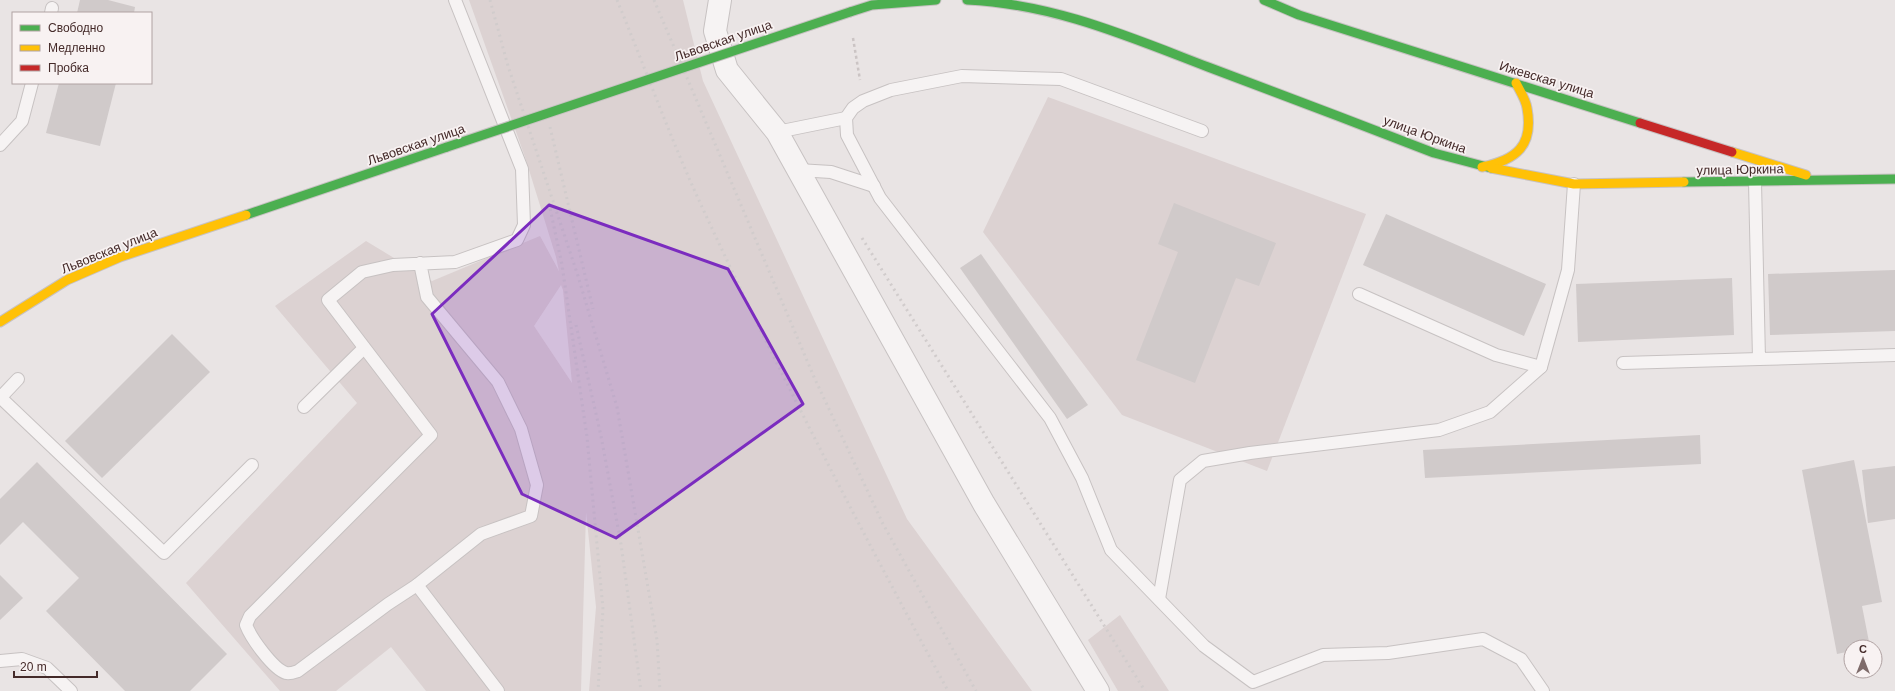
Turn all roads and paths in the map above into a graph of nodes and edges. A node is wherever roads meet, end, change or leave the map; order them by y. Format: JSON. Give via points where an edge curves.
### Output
{"nodes":[{"id":1,"x":455,"y":0,"type":"edge"},
{"id":2,"x":720,"y":0,"type":"edge"},
{"id":3,"x":936,"y":0,"type":"edge"},
{"id":4,"x":967,"y":0,"type":"edge"},
{"id":5,"x":1264,"y":0,"type":"edge"},
{"id":6,"x":850,"y":12,"type":"junction"},
{"id":7,"x":1516,"y":83,"type":"junction"},
{"id":8,"x":32,"y":84,"type":"edge"},
{"id":9,"x":863,"y":101,"type":"junction"},
{"id":10,"x":846,"y":118,"type":"junction"},
{"id":11,"x":777,"y":132,"type":"junction"},
{"id":12,"x":1202,"y":132,"type":"dead end"},
{"id":13,"x":0,"y":145,"type":"edge"},
{"id":14,"x":1481,"y":167,"type":"junction"},
{"id":15,"x":798,"y":170,"type":"junction"},
{"id":16,"x":1895,"y":178,"type":"edge"},
{"id":17,"x":1824,"y":180,"type":"junction"},
{"id":18,"x":1755,"y":182,"type":"junction"},
{"id":19,"x":1574,"y":184,"type":"junction"},
{"id":20,"x":874,"y":186,"type":"junction"},
{"id":21,"x":420,"y":263,"type":"junction"},
{"id":22,"x":1359,"y":294,"type":"dead end"},
{"id":23,"x":0,"y":322,"type":"edge"},
{"id":24,"x":364,"y":348,"type":"junction"},
{"id":25,"x":1895,"y":355,"type":"edge"},
{"id":26,"x":1759,"y":359,"type":"junction"},
{"id":27,"x":1623,"y":363,"type":"dead end"},
{"id":28,"x":1541,"y":366,"type":"junction"},
{"id":29,"x":18,"y":379,"type":"dead end"},
{"id":30,"x":0,"y":398,"type":"edge"},
{"id":31,"x":304,"y":407,"type":"dead end"},
{"id":32,"x":252,"y":465,"type":"dead end"},
{"id":33,"x":417,"y":585,"type":"junction"},
{"id":34,"x":1159,"y":599,"type":"junction"},
{"id":35,"x":0,"y":661,"type":"edge"},
{"id":36,"x":1256,"y":686,"type":"edge"},
{"id":37,"x":71,"y":691,"type":"edge"},
{"id":38,"x":498,"y":691,"type":"edge"},
{"id":39,"x":1098,"y":691,"type":"edge"},
{"id":40,"x":1543,"y":691,"type":"edge"}],
"edges":[{"from":1,"to":21,"type":"lane","via":[[522,169],[524,225],[517,240],[455,262]]},
{"from":2,"to":11,"type":"street","via":[[715,31],[727,70]]},
{"from":3,"to":6,"type":"main road","via":[[872,5]]},
{"from":4,"to":14,"type":"main road","name":"улица Юркина","via":[[1017,3],[1093,23],[1434,153]]},
{"from":5,"to":7,"type":"main road","name":"Ижевская улица","via":[[1299,15]]},
{"from":6,"to":9,"type":"path"},
{"from":6,"to":23,"type":"main road","name":"Львовская улица","bridge":true,"via":[[120,257],[67,280]]},
{"from":7,"to":14,"type":"main road","via":[[1527,107],[1529,127],[1522,149],[1502,163]]},
{"from":7,"to":17,"type":"main road","name":"Ижевская улица"},
{"from":8,"to":13,"type":"lane","via":[[22,121]]},
{"from":9,"to":10,"type":"lane","via":[[853,108]]},
{"from":9,"to":12,"type":"lane","via":[[891,90],[962,76],[1061,79]]},
{"from":10,"to":11,"type":"lane"},
{"from":10,"to":20,"type":"lane","via":[[847,135]]},
{"from":11,"to":15,"type":"street"},
{"from":14,"to":19,"type":"main road","name":"улица Юркина"},
{"from":15,"to":20,"type":"lane","via":[[831,172]]},
{"from":15,"to":39,"type":"street","via":[[984,504]]},
{"from":16,"to":17,"type":"main road","name":"улица Юркина"},
{"from":17,"to":18,"type":"main road","name":"улица Юркина"},
{"from":18,"to":19,"type":"main road","name":"улица Юркина"},
{"from":18,"to":26,"type":"lane"},
{"from":19,"to":28,"type":"lane","via":[[1568,270]]},
{"from":20,"to":34,"type":"lane","via":[[880,198],[1050,418],[1082,478],[1111,550]]},
{"from":21,"to":24,"type":"lane","via":[[393,265],[362,272],[328,300]]},
{"from":21,"to":33,"type":"lane","via":[[427,297],[498,382],[521,429],[537,485],[531,516],[481,534]]},
{"from":22,"to":28,"type":"lane","via":[[1496,354]]},
{"from":24,"to":31,"type":"lane"},
{"from":24,"to":33,"type":"lane","via":[[431,435],[250,616],[246,625],[250,636],[279,670],[288,673],[298,671]]},
{"from":25,"to":26,"type":"lane"},
{"from":26,"to":27,"type":"lane"},
{"from":28,"to":34,"type":"lane","via":[[1490,412],[1439,430],[1203,461],[1180,480]]},
{"from":29,"to":30,"type":"lane"},
{"from":30,"to":32,"type":"lane","via":[[164,553]]},
{"from":33,"to":38,"type":"lane"},
{"from":34,"to":36,"type":"lane","via":[[1204,646]]},
{"from":35,"to":37,"type":"lane","via":[[22,659],[47,668]]},
{"from":36,"to":40,"type":"lane","via":[[1323,655],[1388,653],[1483,639],[1521,659]]}]}
